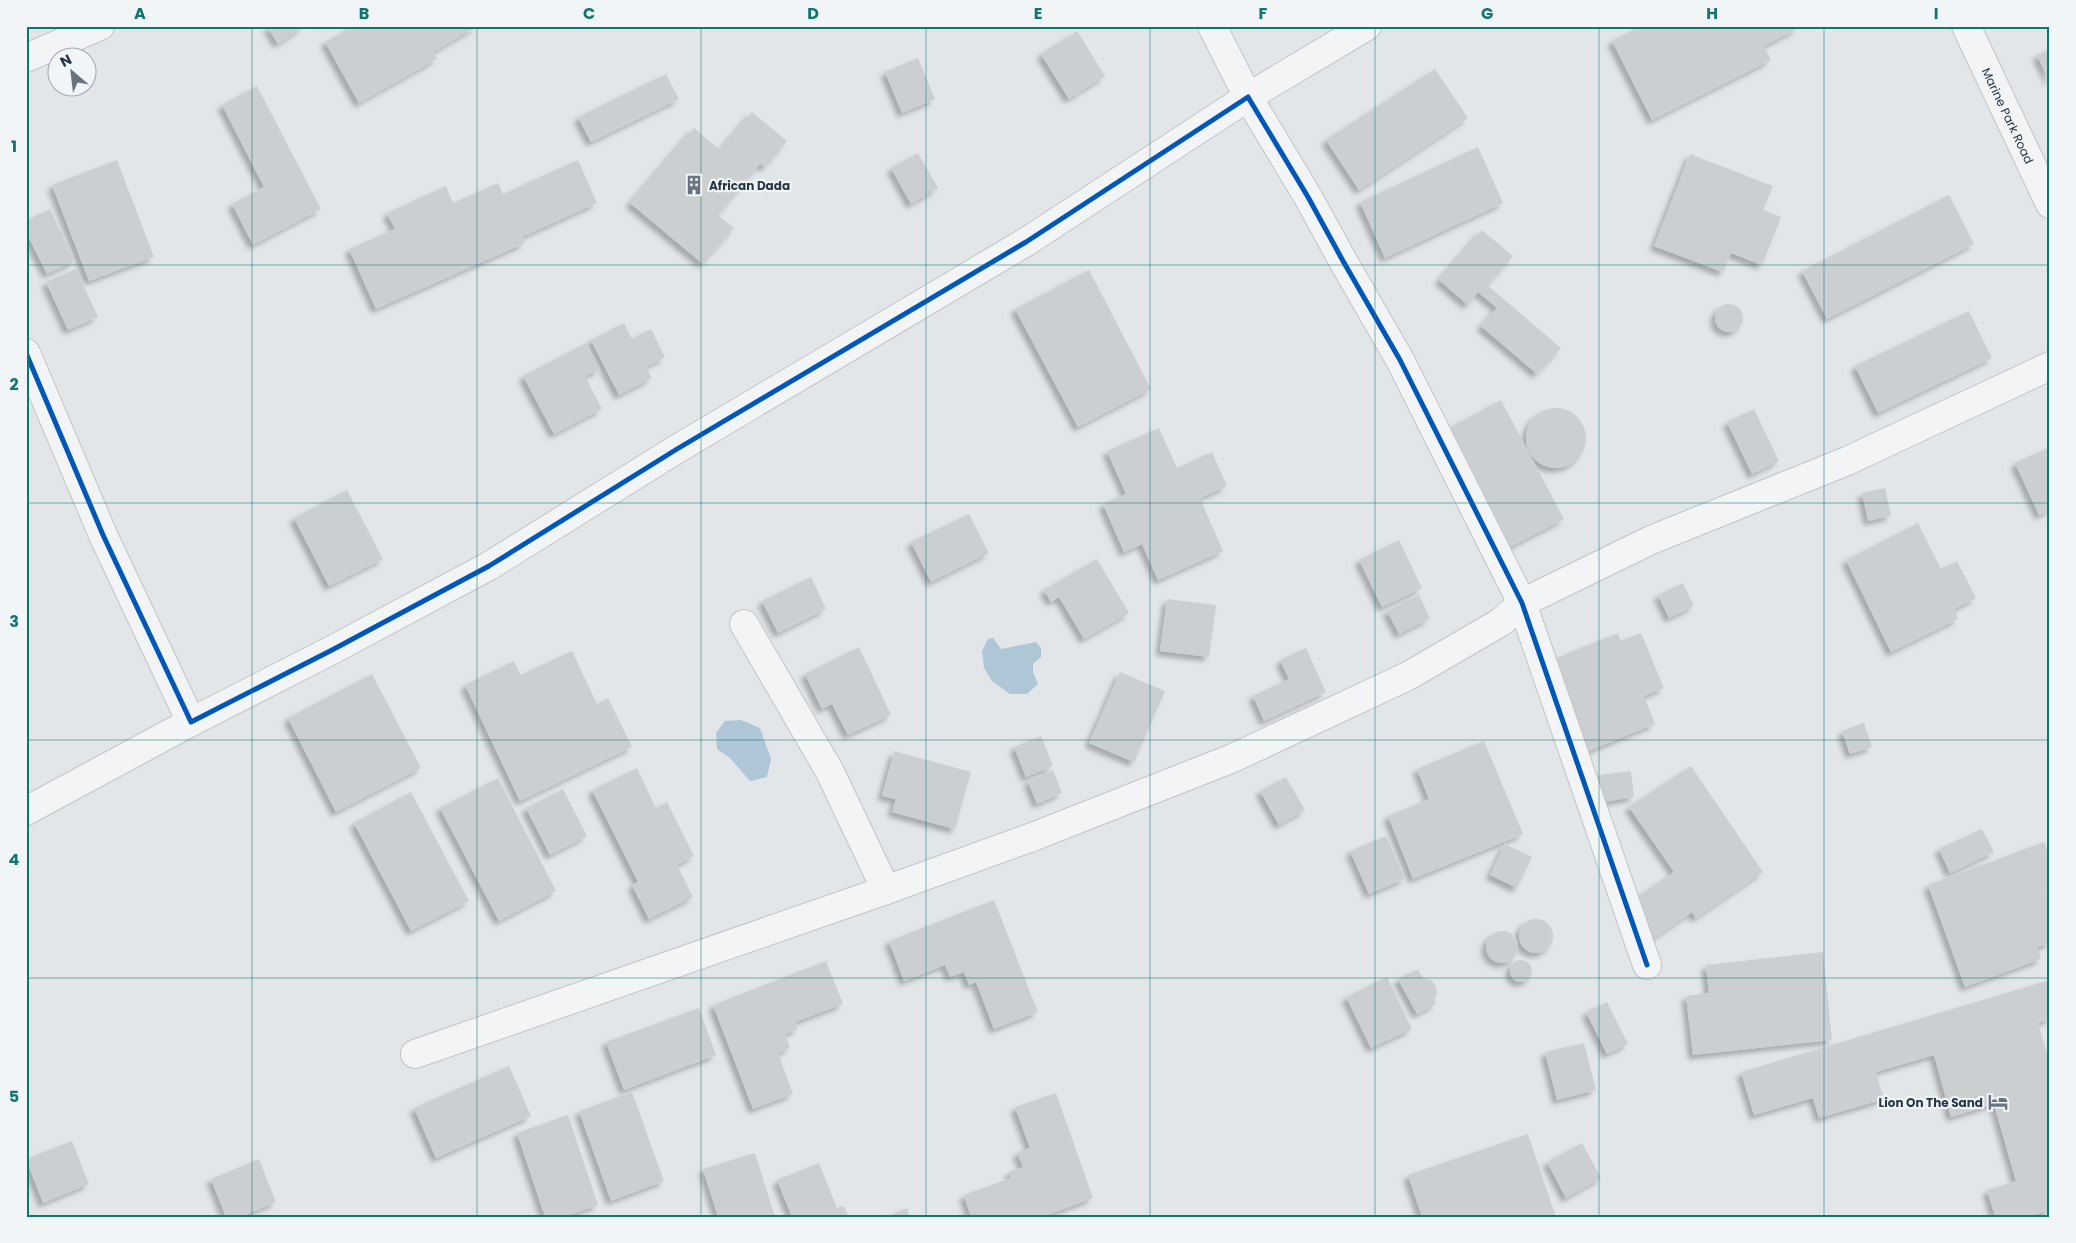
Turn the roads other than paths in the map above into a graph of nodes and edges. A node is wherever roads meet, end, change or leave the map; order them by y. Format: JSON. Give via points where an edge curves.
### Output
{"nodes":[{"id":1,"x":100,"y":26,"type":"edge"},
{"id":2,"x":1212,"y":26,"type":"edge"},
{"id":3,"x":1367,"y":26,"type":"edge"},
{"id":4,"x":1966,"y":26,"type":"edge"},
{"id":5,"x":26,"y":58,"type":"edge"},
{"id":6,"x":1248,"y":97,"type":"junction"},
{"id":7,"x":2050,"y":204,"type":"edge"},
{"id":8,"x":26,"y":353,"type":"edge"},
{"id":9,"x":2050,"y":366,"type":"edge"},
{"id":10,"x":1522,"y":603,"type":"junction"},
{"id":11,"x":744,"y":624,"type":"dead end"},
{"id":12,"x":191,"y":722,"type":"junction"},
{"id":13,"x":26,"y":811,"type":"edge"},
{"id":14,"x":886,"y":890,"type":"junction"},
{"id":15,"x":1647,"y":965,"type":"dead end"},
{"id":16,"x":416,"y":1054,"type":"dead end"}],
"edges":[{"from":1,"to":5,"type":"street"},
{"from":2,"to":6,"type":"street"},
{"from":3,"to":6,"type":"street"},
{"from":4,"to":7,"type":"street","name":"Marine Park Road"},
{"from":6,"to":10,"type":"street","via":[[1400,360]]},
{"from":6,"to":12,"type":"street","via":[[1026,242],[677,449],[489,566]]},
{"from":8,"to":12,"type":"street","via":[[103,535]]},
{"from":9,"to":10,"type":"street","via":[[1847,461],[1652,540]]},
{"from":10,"to":14,"type":"street","via":[[1501,622],[1408,676],[1233,758],[1035,836]]},
{"from":10,"to":15,"type":"street"},
{"from":11,"to":14,"type":"street","via":[[830,772]]},
{"from":12,"to":13,"type":"street"},
{"from":14,"to":16,"type":"street"}]}
